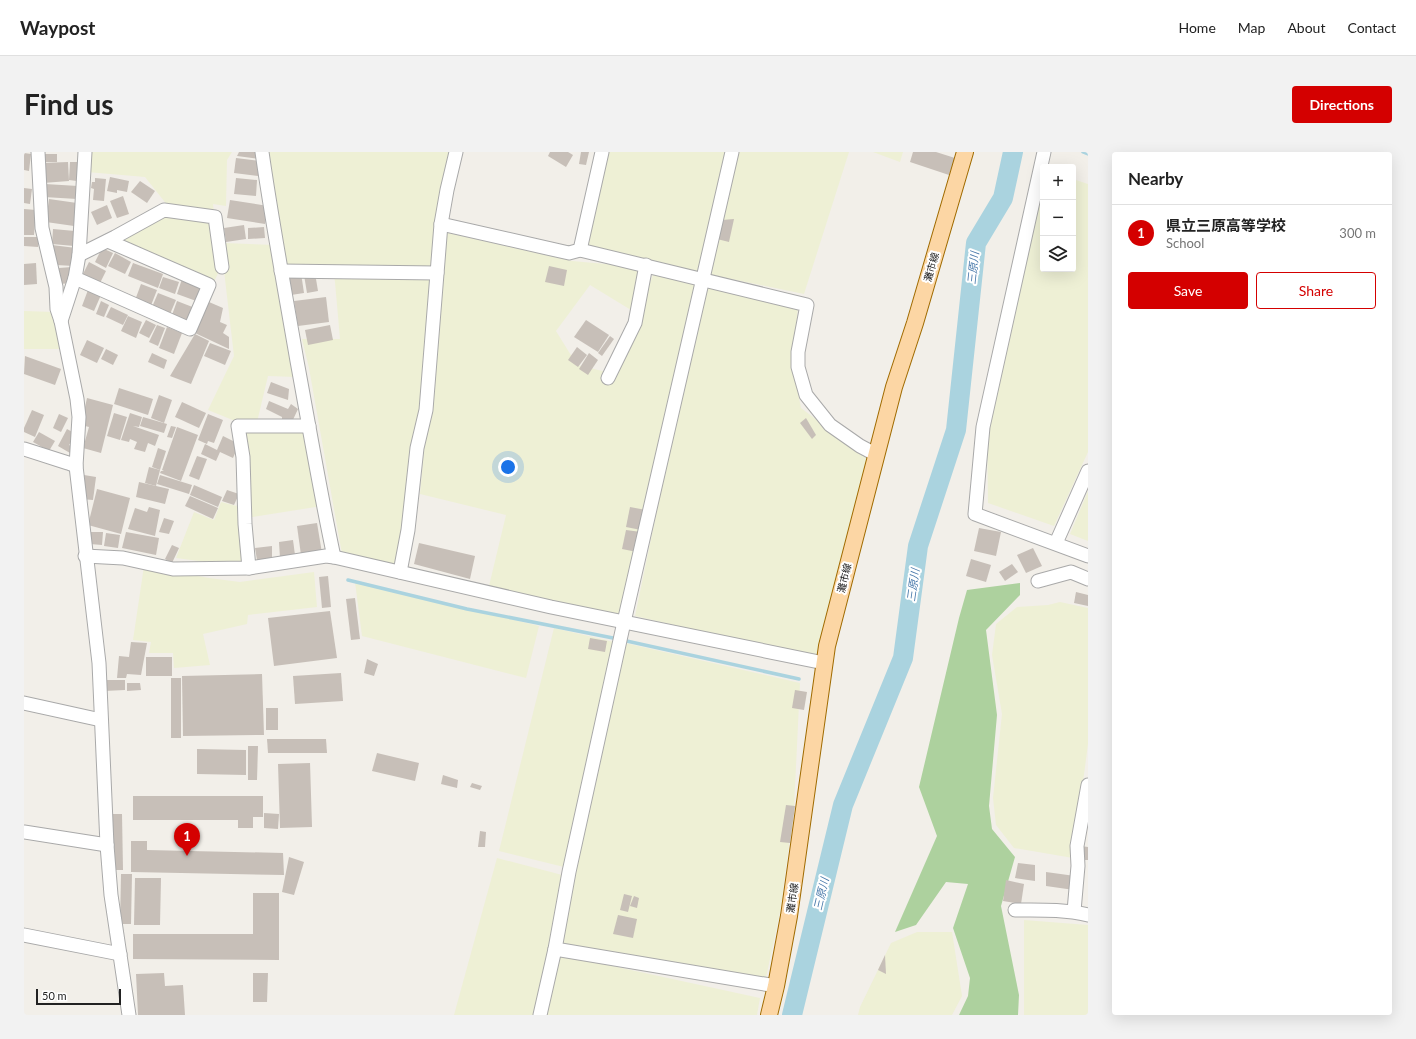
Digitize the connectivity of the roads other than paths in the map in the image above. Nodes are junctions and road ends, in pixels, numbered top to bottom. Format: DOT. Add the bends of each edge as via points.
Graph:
graph roads {
  1 [pos="38,152"];
  2 [pos="84,152"];
  3 [pos="262,152"];
  4 [pos="456,152"];
  5 [pos="602,152"];
  6 [pos="732,152"];
  7 [pos="965,152"];
  8 [pos="1044,152"];
  9 [pos="441,224"];
  10 [pos="108,241"];
  11 [pos="580,250"];
  12 [pos="79,256"];
  13 [pos="646,265"];
  14 [pos="222,267"];
  15 [pos="281,271"];
  16 [pos="437,273"];
  17 [pos="75,278"];
  18 [pos="702,280"];
  19 [pos="61,321"];
  20 [pos="608,378"];
  21 [pos="308,426"];
  22 [pos="24,449"];
  23 [pos="877,455"];
  24 [pos="76,466"];
  25 [pos="1088,471"];
  26 [pos="1056,544"];
  27 [pos="85,556"];
  28 [pos="1088,556"];
  29 [pos="334,557"];
  30 [pos="249,568"];
  31 [pos="400,572"];
  32 [pos="1088,579"];
  33 [pos="1038,581"];
  34 [pos="624,622"];
  35 [pos="824,663"];
  36 [pos="24,703"];
  37 [pos="101,720"];
  38 [pos="1088,785"];
  39 [pos="24,832"];
  40 [pos="107,845"];
  41 [pos="1015,910"];
  42 [pos="1074,911"];
  43 [pos="1088,914"];
  44 [pos="24,935"];
  45 [pos="555,950"];
  46 [pos="120,954"];
  47 [pos="776,986"];
  48 [pos="129,1015"];
  49 [pos="540,1015"];
  50 [pos="769,1015"];
  1 -- 19 [label="street" via="42,228"];
  2 -- 12 [label="street"];
  3 -- 15 [label="street"];
  4 -- 9 [label="street"];
  5 -- 11 [label="street"];
  6 -- 18 [label="street"];
  7 -- 23 [label="main road, 灘市線" via="894,387"];
  8 -- 26 [label="street" via="983,426 975,514"];
  9 -- 11 [label="street" via="569,253"];
  9 -- 16 [label="street"];
  10 -- 12 [label="street"];
  10 -- 14 [label="street" via="164,210 215,217"];
  10 -- 17 [label="street" via="209,285 190,329"];
  11 -- 13 [label="street"];
  12 -- 17 [label="street"];
  13 -- 18 [label="street"];
  13 -- 20 [label="street" via="634,322"];
  15 -- 16 [label="street"];
  15 -- 21 [label="street"];
  16 -- 31 [label="street" via="426,410 417,448 408,530"];
  17 -- 19 [label="street"];
  18 -- 23 [label="street" via="807,305 798,352 798,367 806,395 830,425"];
  18 -- 34 [label="street"];
  19 -- 24 [label="street" via="79,417"];
  21 -- 29 [label="street"];
  21 -- 30 [label="street" via="238,426 243,457"];
  22 -- 24 [label="street"];
  23 -- 35 [label="main road, 灘市線"];
  24 -- 27 [label="street"];
  25 -- 26 [label="street"];
  26 -- 28 [label="street"];
  27 -- 30 [label="street" via="124,558 173,569"];
  27 -- 37 [label="street" via="99,663"];
  29 -- 30 [label="street" via="326,556"];
  29 -- 31 [label="street"];
  31 -- 34 [label="street"];
  32 -- 33 [label="street" via="1071,572"];
  34 -- 35 [label="street"];
  34 -- 45 [label="street" via="569,872"];
  35 -- 47 [label="main road, 灘市線" via="789,916"];
  36 -- 37 [label="street"];
  37 -- 40 [label="street"];
  38 -- 42 [label="street" via="1077,846"];
  39 -- 40 [label="street"];
  40 -- 46 [label="street"];
  41 -- 42 [label="street"];
  42 -- 43 [label="street"];
  44 -- 46 [label="street"];
  45 -- 47 [label="street"];
  45 -- 49 [label="street"];
  46 -- 48 [label="street"];
  47 -- 50 [label="main road, 灘市線"];
}
